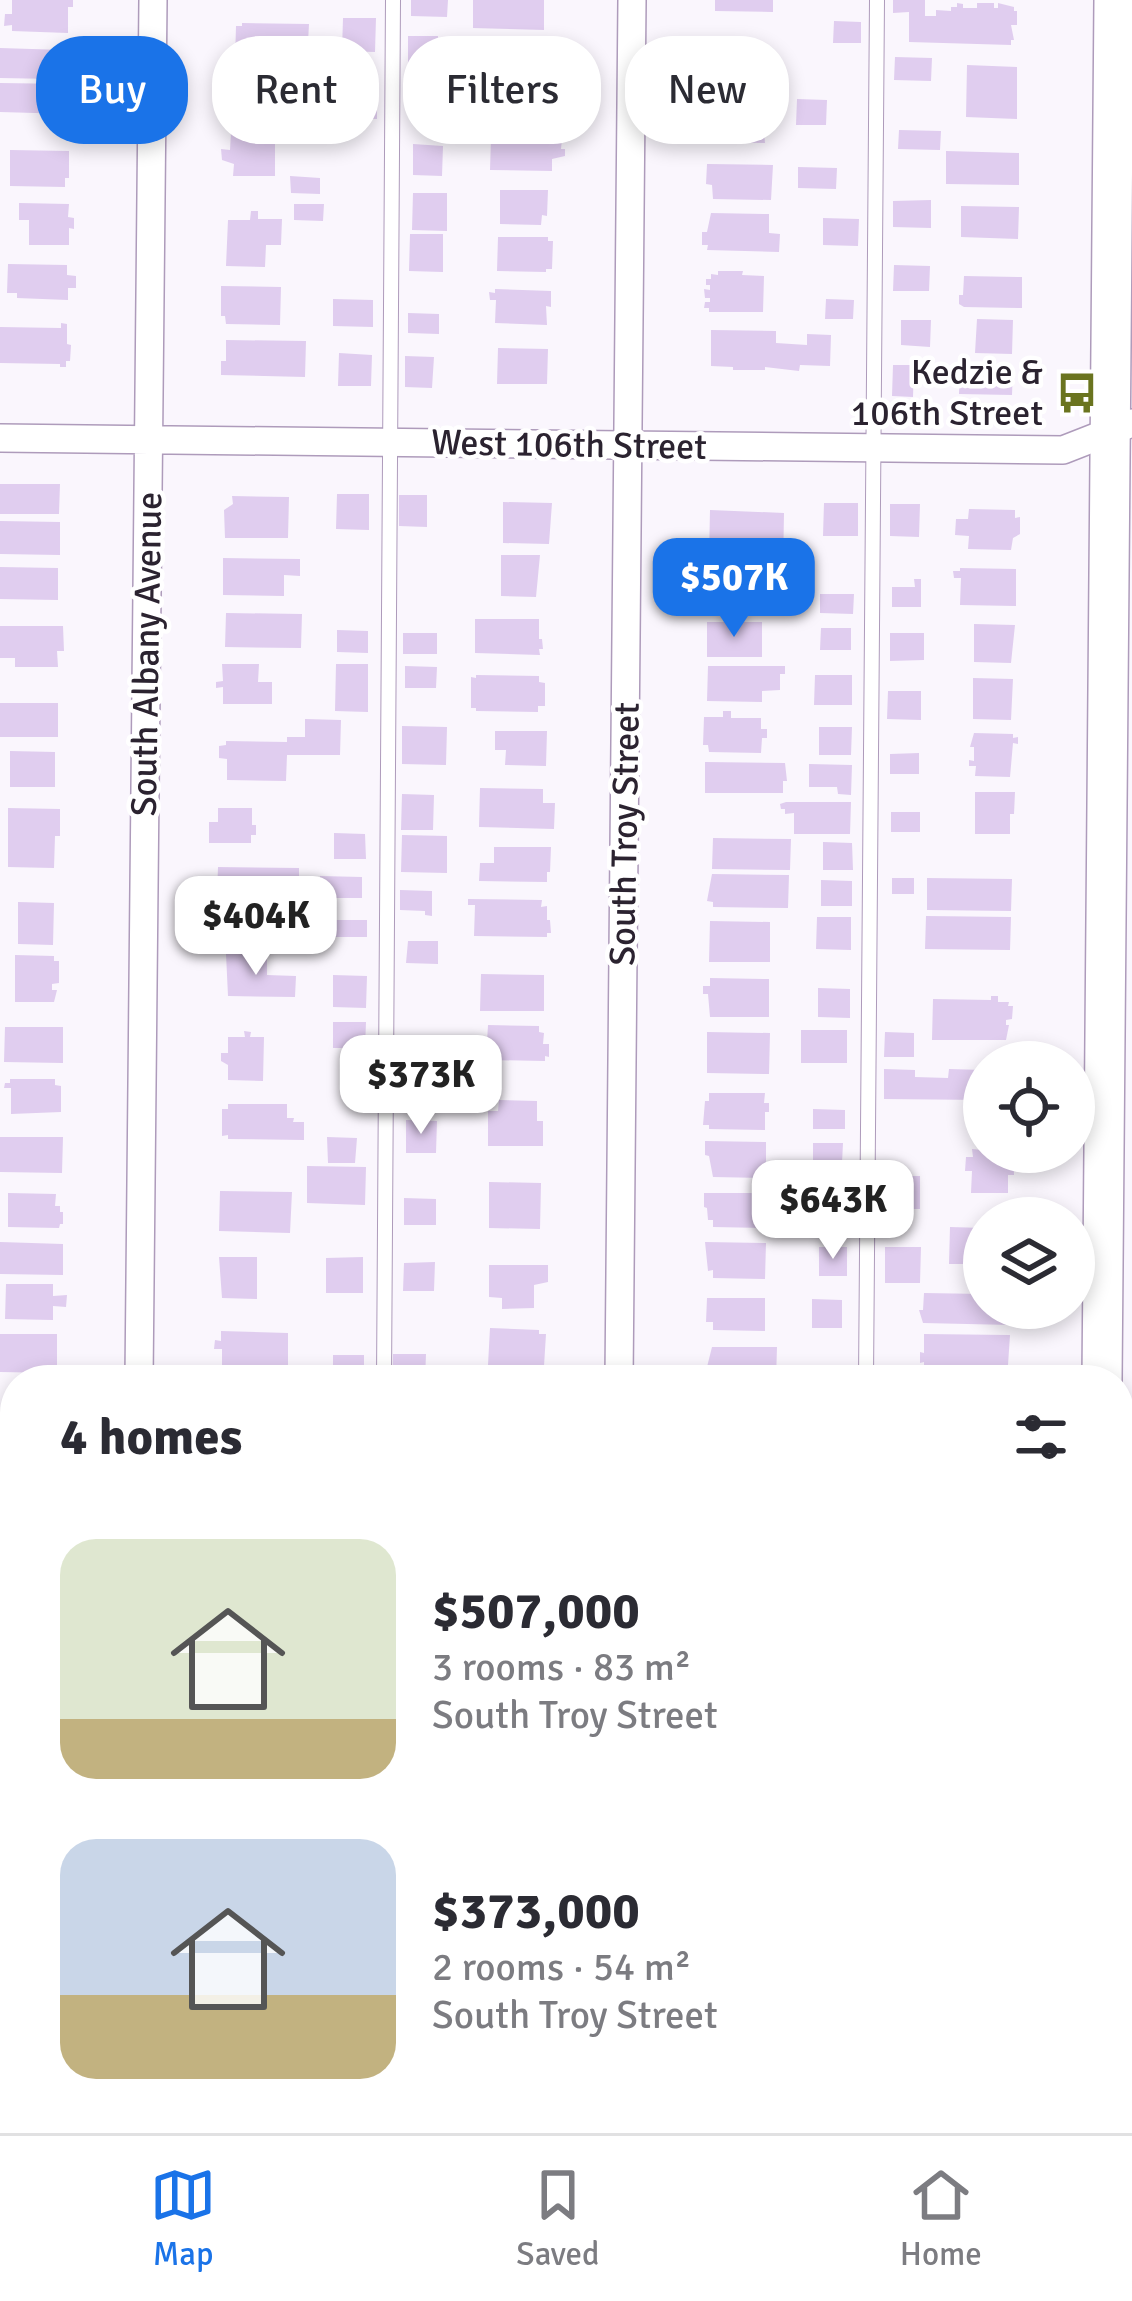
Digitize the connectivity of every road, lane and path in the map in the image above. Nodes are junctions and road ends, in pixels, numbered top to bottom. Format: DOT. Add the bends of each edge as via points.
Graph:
graph roads {
  1 [pos="153,0"];
  2 [pos="393,0"];
  3 [pos="632,0"];
  4 [pos="877,0"];
  5 [pos="1114,0"];
  6 [pos="1121,428"];
  7 [pos="0,438"];
  8 [pos="149,440"];
  9 [pos="389,443"];
  10 [pos="628,446"];
  11 [pos="873,449"];
  12 [pos="1119,959"];
  13 [pos="139,1365"];
  14 [pos="384,1365"];
  15 [pos="620,1365"];
  16 [pos="866,1365"];
  17 [pos="1103,1365"];
  1 -- 8 [label="street, South Albany Avenue"];
  2 -- 9 [label="lane"];
  3 -- 10 [label="street, South Troy Street"];
  4 -- 11 [label="lane"];
  5 -- 6 [label="main road"];
  6 -- 11 [label="street, West 106th Street" via="1063,450"];
  6 -- 12 [label="main road"];
  7 -- 8 [label="street, West 106th Street"];
  8 -- 9 [label="street, West 106th Street"];
  8 -- 13 [label="street, South Albany Avenue"];
  9 -- 10 [label="street, West 106th Street"];
  9 -- 14 [label="lane"];
  10 -- 11 [label="street, West 106th Street"];
  10 -- 15 [label="street, South Troy Street"];
  11 -- 16 [label="lane"];
  12 -- 17 [label="main road"];
}
